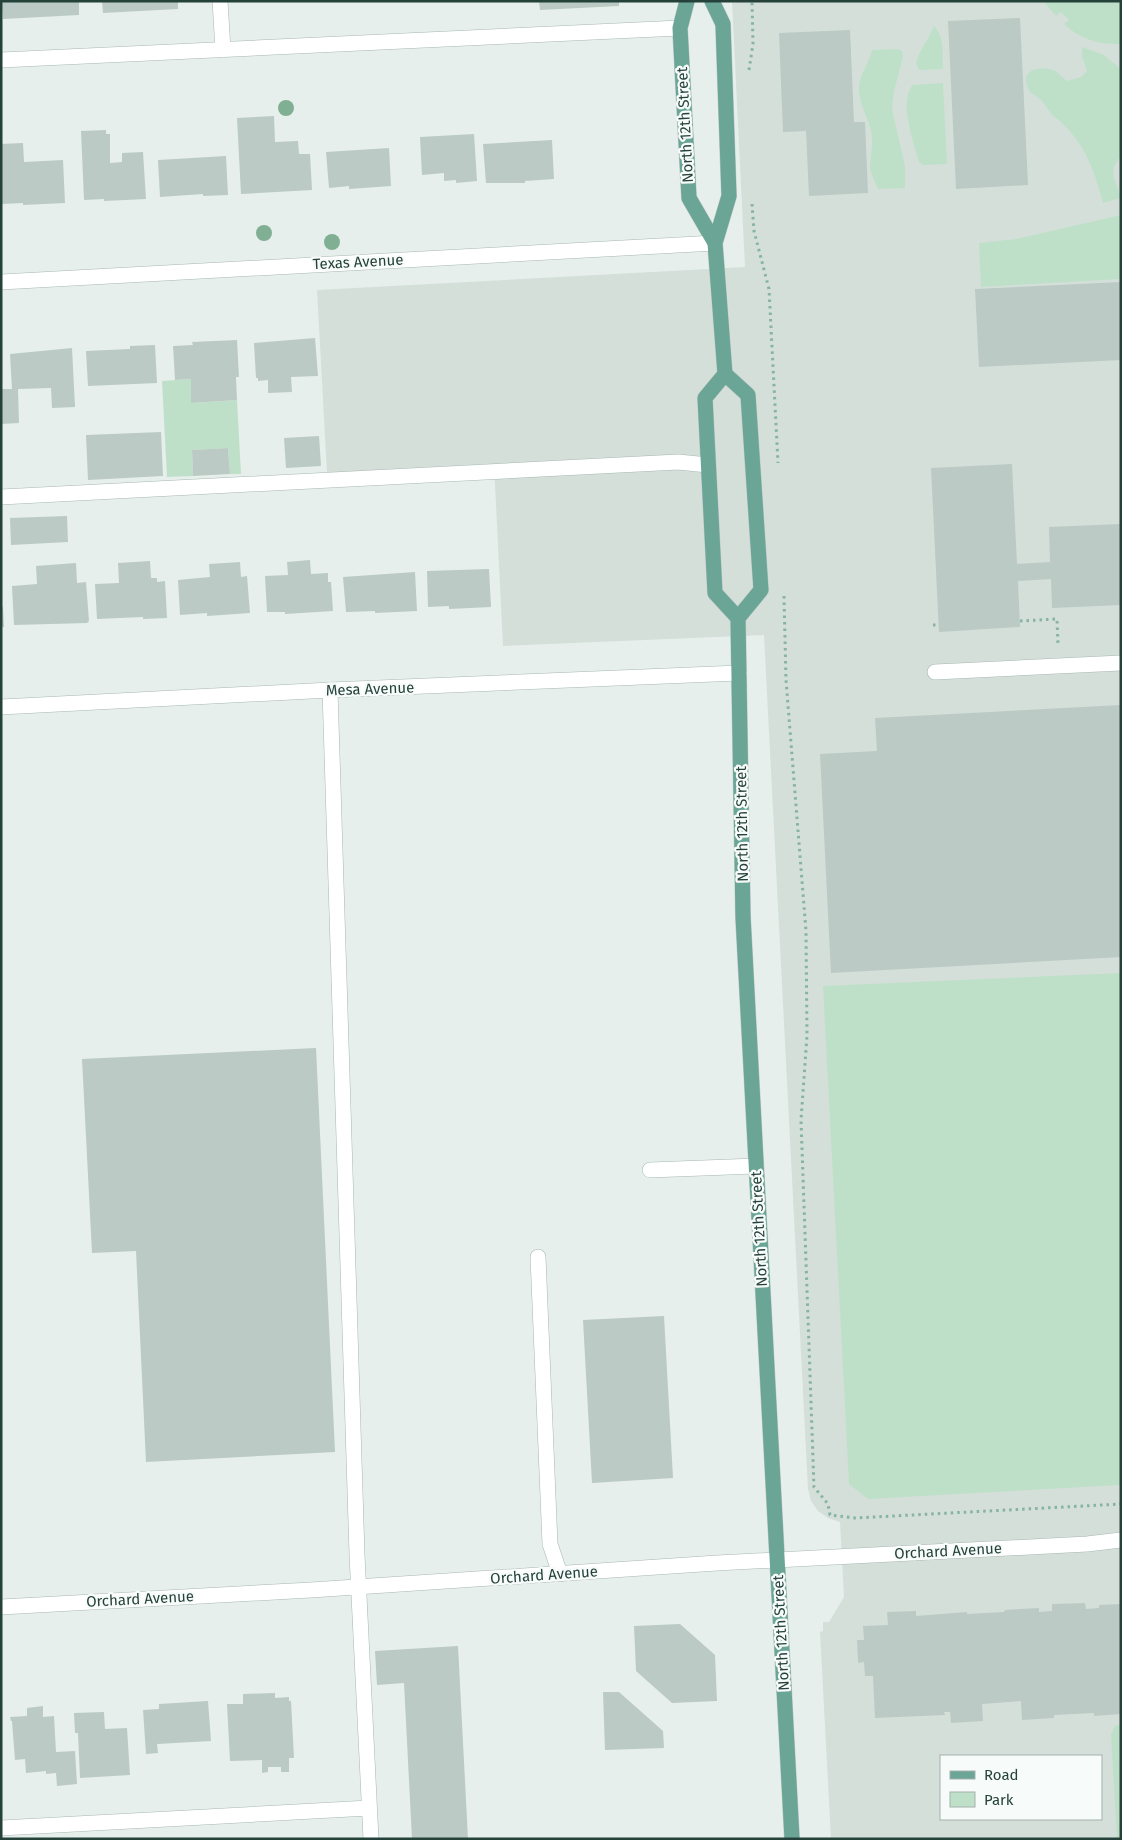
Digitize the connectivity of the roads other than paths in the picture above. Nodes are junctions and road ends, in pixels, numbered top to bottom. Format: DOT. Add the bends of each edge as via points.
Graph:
graph roads {
  1 [pos="220,1"];
  2 [pos="687,1"];
  3 [pos="712,1"];
  4 [pos="680,28"];
  5 [pos="223,50"];
  6 [pos="1,60"];
  7 [pos="715,243"];
  8 [pos="1,282"];
  9 [pos="725,374"];
  10 [pos="708,465"];
  11 [pos="1,497"];
  12 [pos="738,618"];
  13 [pos="1121,663"];
  14 [pos="935,672"];
  15 [pos="739,673"];
  16 [pos="330,690"];
  17 [pos="1,707"];
  18 [pos="756,1166"];
  19 [pos="650,1170"];
  20 [pos="538,1257"];
  21 [pos="1121,1540"];
  22 [pos="1086,1544"];
  23 [pos="1121,1550"];
  24 [pos="778,1560"];
  25 [pos="560,1574"];
  26 [pos="359,1586"];
  27 [pos="1,1606"];
  28 [pos="369,1808"];
  29 [pos="1,1828"];
  30 [pos="370,1839"];
  31 [pos="792,1839"];
  1 -- 5 [label="street"];
  2 -- 4 [label="main road, North 12th Street"];
  3 -- 7 [label="main road, North 12th Street" via="723,24 729,196"];
  4 -- 5 [label="street"];
  4 -- 7 [label="main road, North 12th Street" via="689,198"];
  5 -- 6 [label="street"];
  7 -- 8 [label="street, Texas Avenue"];
  7 -- 9 [label="main road, North 12th Street"];
  9 -- 10 [label="main road" via="705,398"];
  9 -- 12 [label="main road" via="748,395 761,590"];
  10 -- 11 [label="street" via="678,462"];
  10 -- 12 [label="main road" via="715,593"];
  12 -- 15 [label="main road, North 12th Street"];
  13 -- 14 [label="street"];
  15 -- 16 [label="street, Mesa Avenue"];
  15 -- 18 [label="main road, North 12th Street" via="743,917"];
  16 -- 17 [label="street, Mesa Avenue"];
  16 -- 26 [label="street"];
  18 -- 19 [label="street"];
  18 -- 24 [label="main road, North 12th Street"];
  20 -- 25 [label="street" via="550,1544"];
  21 -- 22 [label="street, Orchard Avenue"];
  22 -- 23 [label="street, Orchard Avenue"];
  22 -- 24 [label="street, Orchard Avenue"];
  24 -- 25 [label="street, Orchard Avenue"];
  24 -- 31 [label="main road, North 12th Street"];
  25 -- 26 [label="street, Orchard Avenue"];
  26 -- 27 [label="street, Orchard Avenue"];
  26 -- 28 [label="street"];
  28 -- 29 [label="street"];
  28 -- 30 [label="street"];
}
